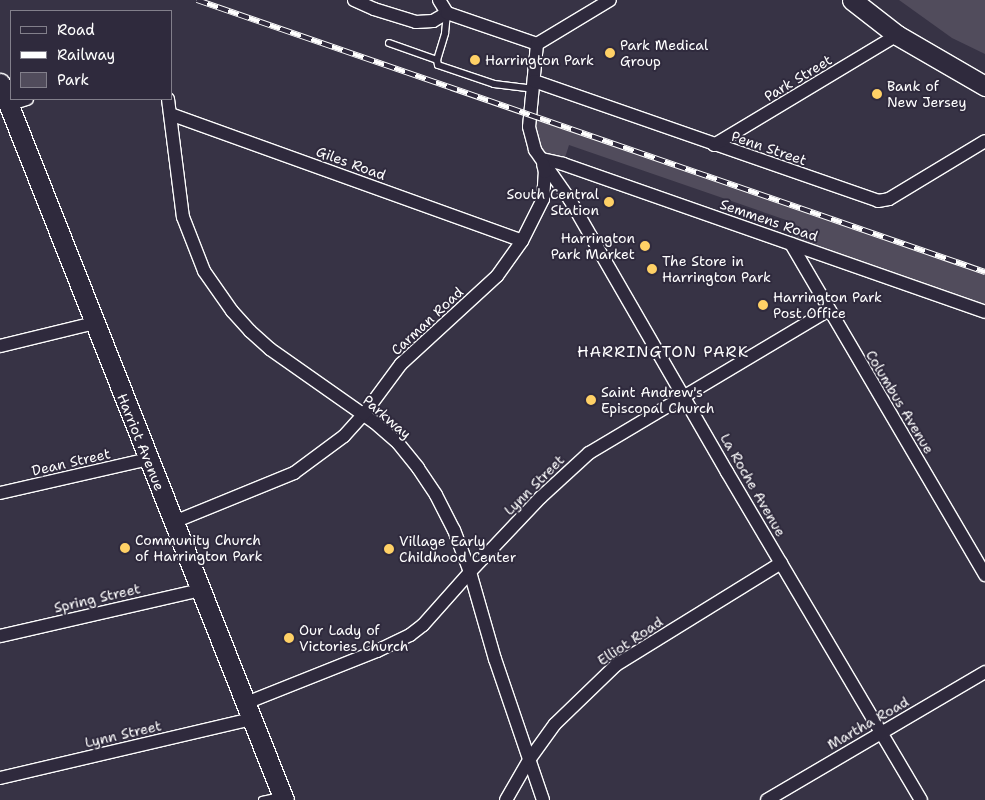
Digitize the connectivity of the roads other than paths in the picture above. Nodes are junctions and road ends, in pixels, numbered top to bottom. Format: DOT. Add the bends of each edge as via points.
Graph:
graph roads {
  1 [pos="354,0"];
  2 [pos="439,0"];
  3 [pos="610,0"];
  4 [pos="852,0"];
  5 [pos="447,13"];
  6 [pos="897,35"];
  7 [pos="389,43"];
  8 [pos="538,44"];
  9 [pos="437,60"];
  10 [pos="0,83"];
  11 [pos="533,85"];
  12 [pos="985,86"];
  13 [pos="25,100"];
  14 [pos="168,100"];
  15 [pos="7,110"];
  16 [pos="170,114"];
  17 [pos="985,141"];
  18 [pos="714,146"];
  19 [pos="542,159"];
  20 [pos="522,240"];
  21 [pos="791,244"];
  22 [pos="828,310"];
  23 [pos="985,312"];
  24 [pos="94,323"];
  25 [pos="0,346"];
  26 [pos="683,395"];
  27 [pos="364,414"];
  28 [pos="148,459"];
  29 [pos="0,493"];
  30 [pos="174,522"];
  31 [pos="781,563"];
  32 [pos="470,572"];
  33 [pos="985,575"];
  34 [pos="201,590"];
  35 [pos="0,636"];
  36 [pos="985,672"];
  37 [pos="249,711"];
  38 [pos="882,732"];
  39 [pos="529,760"];
  40 [pos="0,778"];
  41 [pos="284,798"];
  42 [pos="262,800"];
  43 [pos="506,800"];
  44 [pos="544,800"];
  45 [pos="767,800"];
  46 [pos="921,800"];
  1 -- 5 [label="street" via="374,10 416,22 433,21"];
  2 -- 5 [label="street"];
  3 -- 8 [label="street"];
  4 -- 6 [label="street"];
  5 -- 8 [label="street"];
  5 -- 9 [label="lane"];
  6 -- 12 [label="street"];
  6 -- 18 [label="street, Park Street"];
  7 -- 9 [label="lane"];
  8 -- 11 [label="street, La Roche Avenue"];
  9 -- 11 [label="lane" via="438,65 494,84"];
  10 -- 15 [label="street, Harriot Avenue"];
  11 -- 18 [label="street, Penn Street"];
  11 -- 19 [label="street, La Roche Avenue" via="529,127"];
  13 -- 15 [label="street"];
  14 -- 16 [label="street, Parkway"];
  15 -- 24 [label="street, Harriot Avenue"];
  16 -- 20 [label="street, Giles Road"];
  16 -- 27 [label="street, Parkway" via="183,216 204,271 232,311 270,349"];
  17 -- 18 [label="street, Penn Street" via="889,200 878,201"];
  19 -- 20 [label="street, Carman Road" via="545,172 543,199"];
  19 -- 21 [label="street, Semmens Road"];
  19 -- 26 [label="street, La Roche Avenue" via="570,200"];
  20 -- 27 [label="street, Carman Road" via="496,276 400,364"];
  21 -- 22 [label="street, Columbus Avenue"];
  21 -- 23 [label="street, Semmens Road"];
  22 -- 26 [label="street, Lynn Street"];
  22 -- 33 [label="street, Columbus Avenue"];
  24 -- 25 [label="street"];
  24 -- 28 [label="street, Harriot Avenue"];
  26 -- 31 [label="street, La Roche Avenue"];
  26 -- 32 [label="street, Lynn Street" via="589,453 541,497"];
  27 -- 30 [label="street, Carman Road" via="344,436 294,473"];
  27 -- 32 [label="street, Parkway" via="398,443 423,474 454,530"];
  28 -- 29 [label="street, Dean Street"];
  28 -- 30 [label="street, Harriot Avenue"];
  30 -- 34 [label="street, Harriot Avenue"];
  31 -- 38 [label="street, La Roche Avenue"];
  31 -- 39 [label="street, Elliot Road" via="616,665 555,724"];
  32 -- 37 [label="street, Lynn Street" via="424,624 410,635"];
  32 -- 39 [label="street, Parkway"];
  34 -- 35 [label="street, Spring Street"];
  34 -- 37 [label="street, Harriot Avenue"];
  36 -- 38 [label="street, Martha Road"];
  37 -- 40 [label="street, Lynn Street"];
  37 -- 41 [label="street, Harriot Avenue"];
  38 -- 45 [label="street, Martha Road"];
  38 -- 46 [label="street, La Roche Avenue"];
  39 -- 43 [label="street, Elliot Road"];
  39 -- 44 [label="street, Parkway"];
  41 -- 42 [label="lane"];
}
